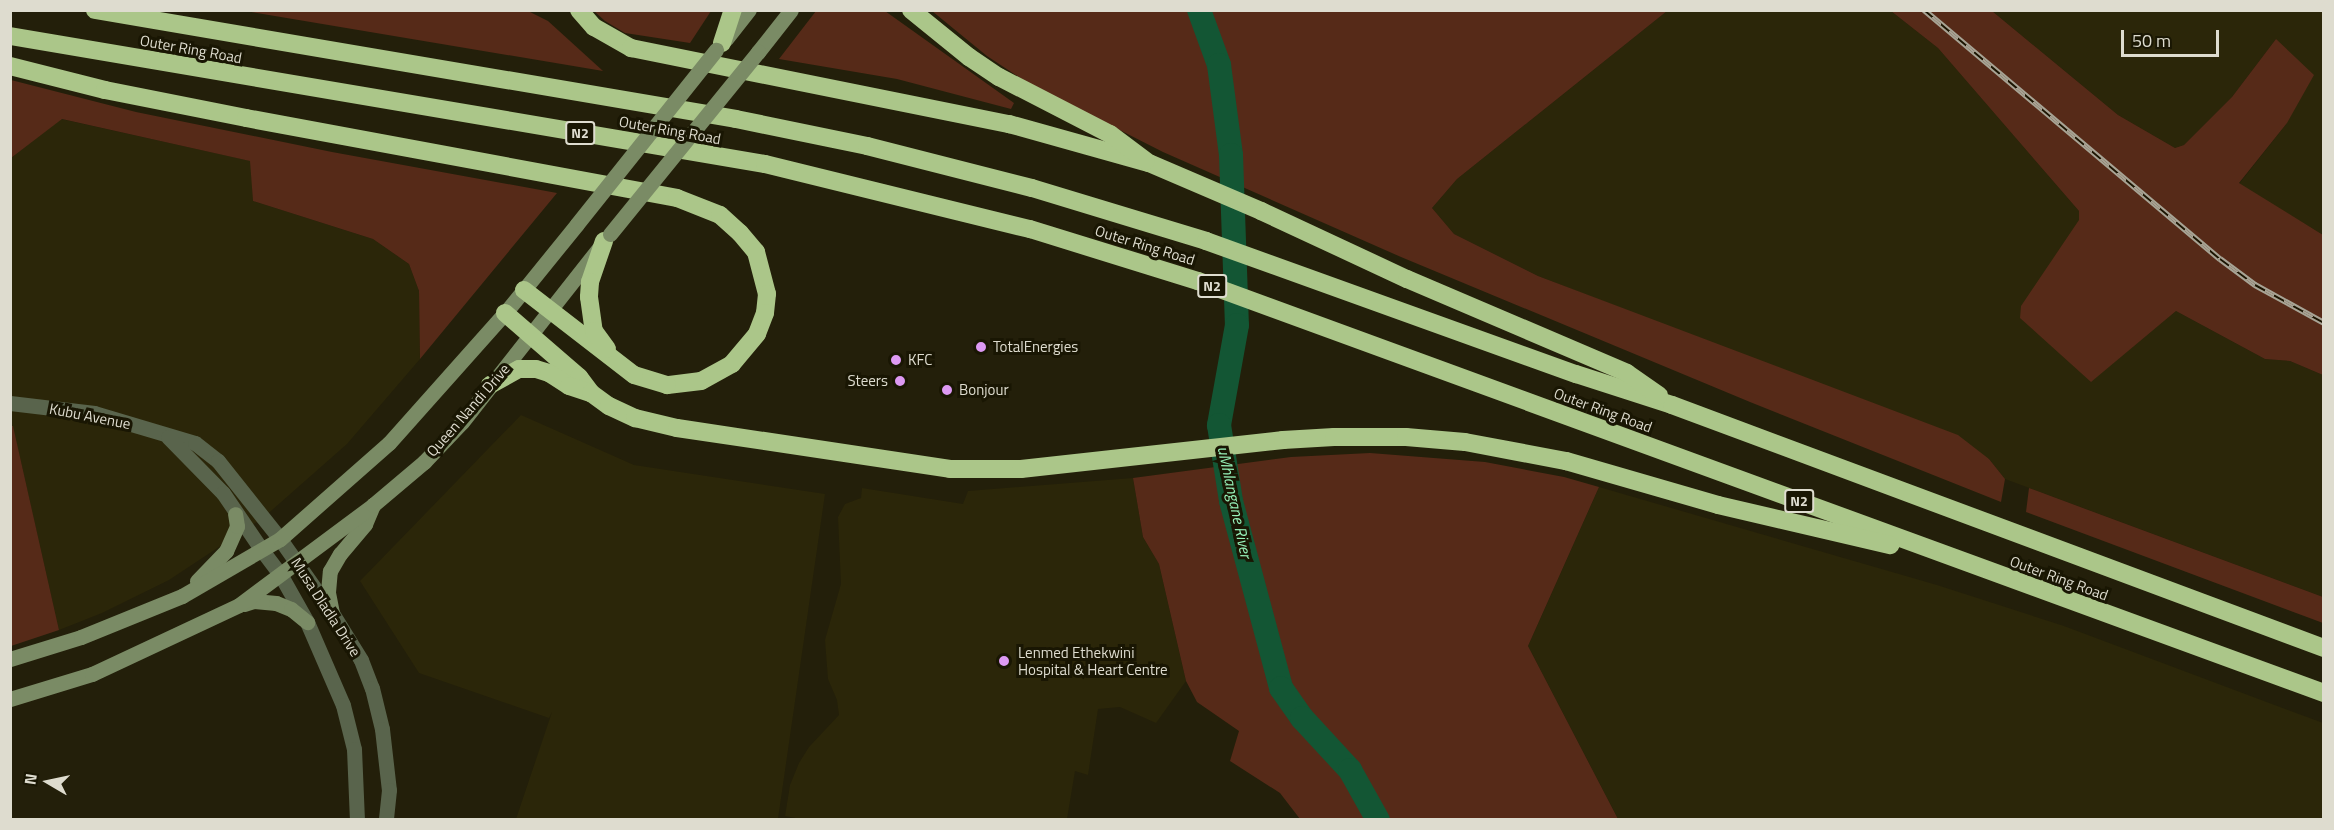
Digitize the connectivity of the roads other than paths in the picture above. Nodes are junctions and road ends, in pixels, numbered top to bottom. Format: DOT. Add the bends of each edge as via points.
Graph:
graph roads {
  1 [pos="95,10"];
  2 [pos="579,10"];
  3 [pos="733,10"];
  4 [pos="749,10"];
  5 [pos="791,10"];
  6 [pos="911,10"];
  7 [pos="10,36"];
  8 [pos="719,46"];
  9 [pos="10,66"];
  10 [pos="1157,167"];
  11 [pos="607,237"];
  12 [pos="524,290"];
  13 [pos="550,311"];
  14 [pos="505,314"];
  15 [pos="531,337"];
  16 [pos="615,361"];
  17 [pos="490,385"];
  18 [pos="591,393"];
  19 [pos="10,403"];
  20 [pos="1672,405"];
  21 [pos="168,437"];
  22 [pos="373,506"];
  23 [pos="235,514"];
  24 [pos="280,539"];
  25 [pos="261,549"];
  26 [pos="297,561"];
  27 [pos="1965,562"];
  28 [pos="280,574"];
  29 [pos="182,596"];
  30 [pos="239,605"];
  31 [pos="332,613"];
  32 [pos="307,622"];
  33 [pos="2324,648"];
  34 [pos="10,659"];
  35 [pos="2324,693"];
  36 [pos="10,699"];
  37 [pos="357,819"];
  38 [pos="386,819"];
  1 -- 20 [label="highway, Outer Ring Road" via="784,129 946,166 1144,220"];
  2 -- 10 [label="highway" via="594,27 631,48 1009,124"];
  3 -- 8 [label="highway"];
  4 -- 8 [label="main road"];
  5 -- 11 [label="main road, Queen Nandi Drive, bridge"];
  6 -- 10 [label="highway" via="999,77 1110,134"];
  7 -- 27 [label="highway, Outer Ring Road / N2" via="765,164 941,206 1142,262"];
  8 -- 12 [label="main road, bridge"];
  9 -- 16 [label="highway" via="246,118 677,198 720,215 756,252 763,273 765,313 746,350 717,374 685,384 648,381"];
  10 -- 20 [label="highway" via="1626,373"];
  11 -- 13 [label="main road, Queen Nandi Drive"];
  11 -- 16 [label="highway" via="590,282 590,313 594,331"];
  12 -- 13 [label="highway"];
  12 -- 14 [label="main road"];
  13 -- 15 [label="main road, Queen Nandi Drive"];
  13 -- 16 [label="highway"];
  14 -- 15 [label="highway"];
  14 -- 24 [label="main road" via="390,443"];
  15 -- 17 [label="main road, Queen Nandi Drive"];
  15 -- 18 [label="highway" via="579,377"];
  17 -- 18 [label="highway" via="526,368 549,373 569,386"];
  17 -- 22 [label="main road, Queen Nandi Drive" via="424,462"];
  18 -- 27 [label="highway" via="635,417 677,428 950,470 1021,469 1283,440 1406,436 1509,449 1566,461 1718,505"];
  19 -- 21 [label="street, Kubu Avenue" via="94,413"];
  20 -- 33 [label="highway, Outer Ring Road"];
  21 -- 23 [label="street, Kubu Avenue" via="223,493"];
  21 -- 24 [label="street, Kubu Avenue" via="195,443 218,461"];
  22 -- 26 [label="main road, Queen Nandi Drive"];
  22 -- 31 [label="main road" via="365,524 330,571"];
  23 -- 25 [label="street, Kubu Avenue"];
  23 -- 29 [label="main road" via="237,526 226,551"];
  24 -- 25 [label="main road"];
  24 -- 26 [label="street, Musa Dladla Drive"];
  25 -- 28 [label="street, Musa Dladla Drive"];
  25 -- 29 [label="main road"];
  26 -- 28 [label="main road, Queen Nandi Drive"];
  26 -- 31 [label="street, Musa Dladla Drive"];
  27 -- 35 [label="highway, Outer Ring Road / N2"];
  28 -- 30 [label="main road, Queen Nandi Drive"];
  28 -- 32 [label="street, Musa Dladla Drive"];
  29 -- 34 [label="main road" via="81,637"];
  30 -- 32 [label="main road" via="254,601 276,603"];
  30 -- 36 [label="main road, Queen Nandi Drive" via="92,674"];
  31 -- 38 [label="street, Musa Dladla Drive" via="361,660 382,729 389,790"];
  32 -- 37 [label="street, Musa Dladla Drive" via="342,705 354,749"];
}
